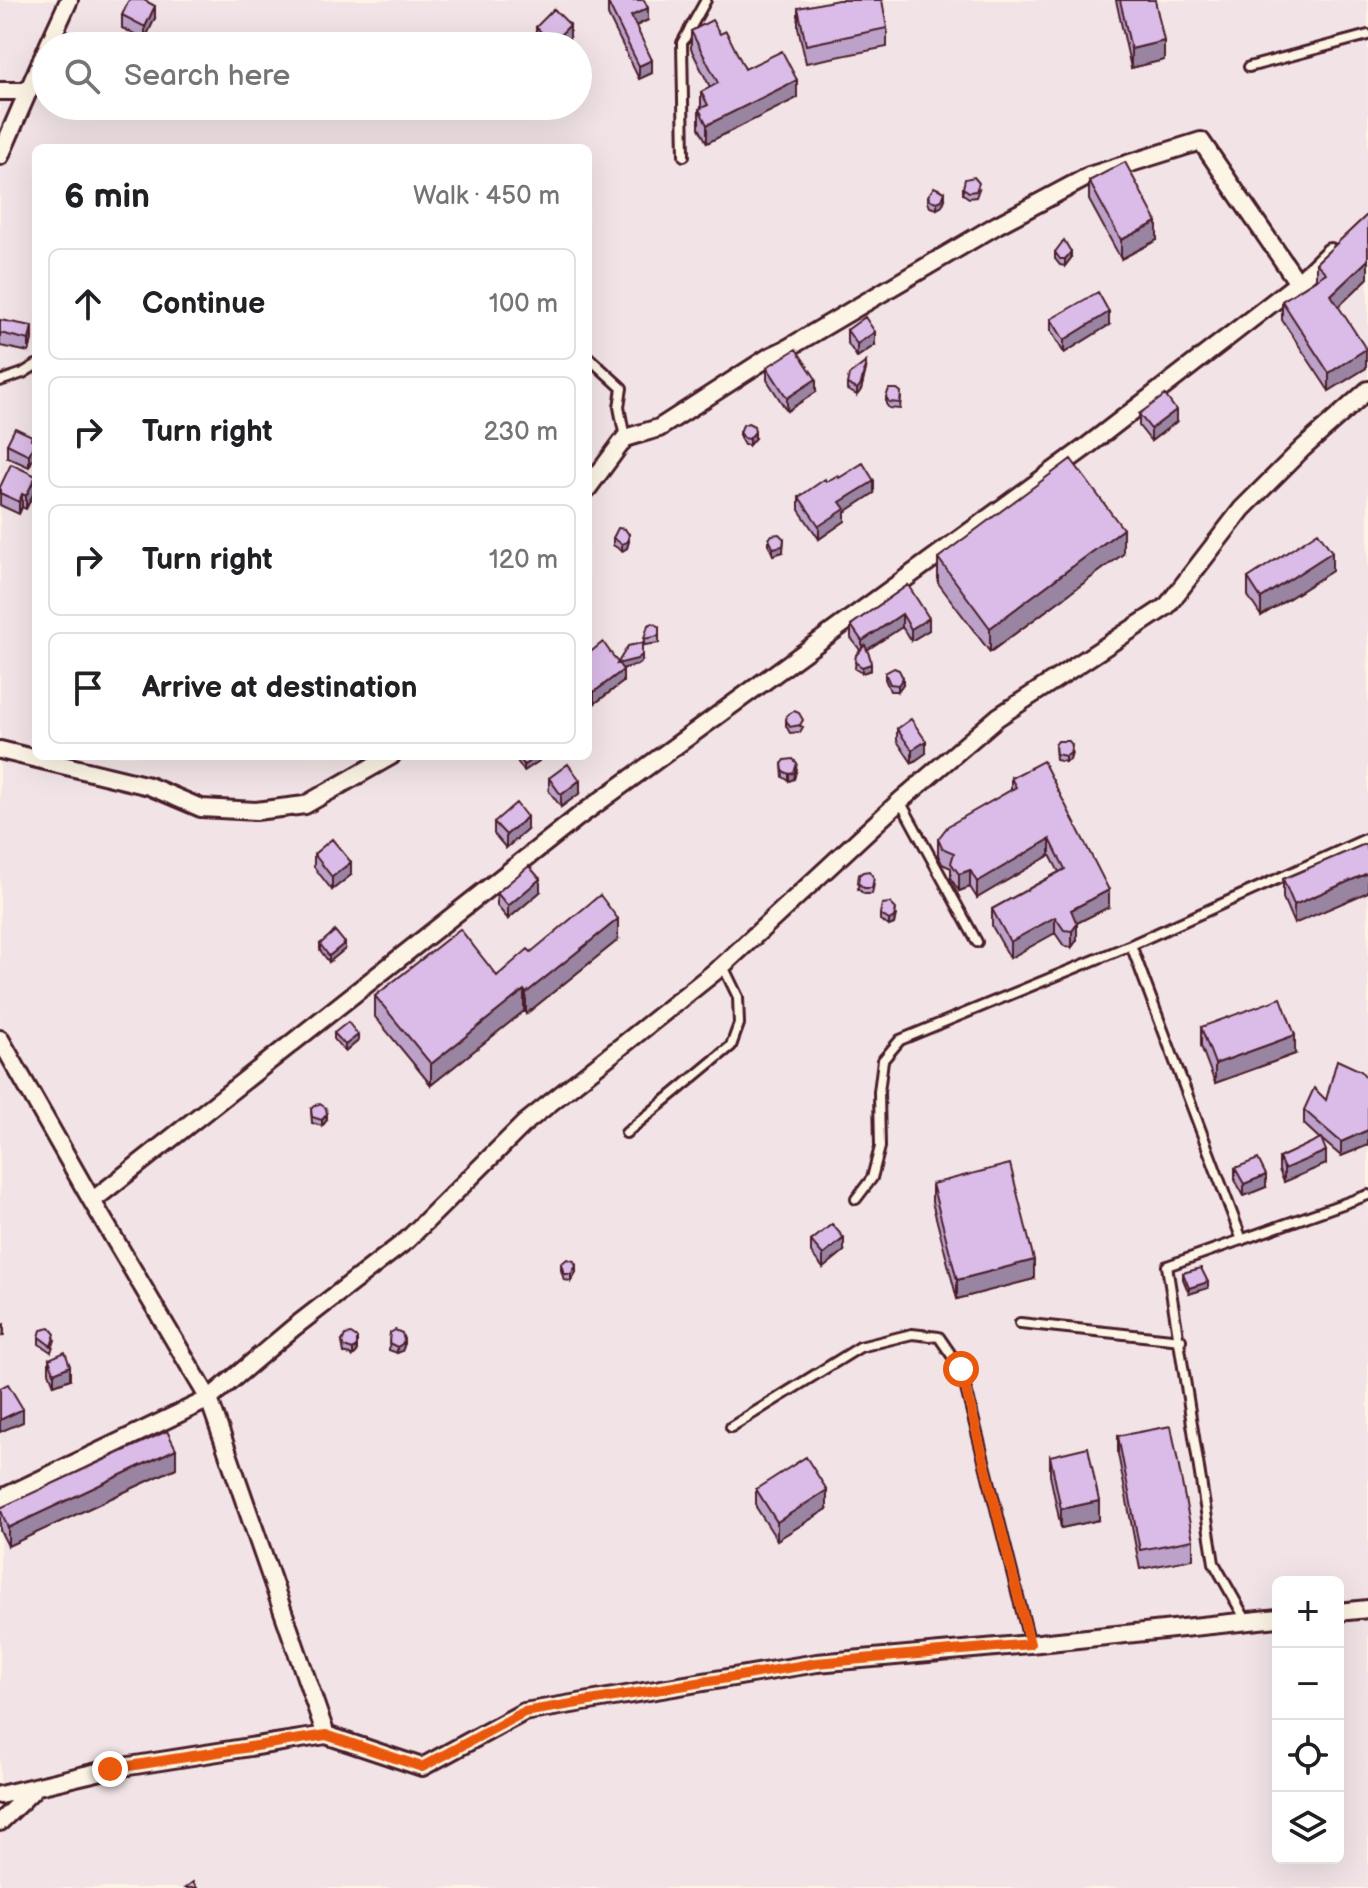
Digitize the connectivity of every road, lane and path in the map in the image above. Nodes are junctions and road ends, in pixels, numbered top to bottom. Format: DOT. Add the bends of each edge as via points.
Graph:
graph roads {
  1 [pos="69,0"];
  2 [pos="706,0"];
  3 [pos="54,32"];
  4 [pos="1368,35"];
  5 [pos="1249,67"];
  6 [pos="32,80"];
  7 [pos="0,91"];
  8 [pos="27,91"];
  9 [pos="0,156"];
  10 [pos="684,156"];
  11 [pos="1338,244"];
  12 [pos="1298,283"];
  13 [pos="592,361"];
  14 [pos="32,367"];
  15 [pos="0,381"];
  16 [pos="1368,390"];
  17 [pos="625,438"];
  18 [pos="592,483"];
  19 [pos="0,750"];
  20 [pos="32,758"];
  21 [pos="41,760"];
  22 [pos="384,760"];
  23 [pos="900,801"];
  24 [pos="1368,838"];
  25 [pos="977,942"];
  26 [pos="1131,945"];
  27 [pos="722,966"];
  28 [pos="0,1039"];
  29 [pos="626,1133"];
  30 [pos="1368,1195"];
  31 [pos="856,1199"];
  32 [pos="92,1201"];
  33 [pos="1242,1240"];
  34 [pos="1020,1323"];
  35 [pos="1181,1340"];
  36 [pos="209,1399"];
  37 [pos="731,1427"];
  38 [pos="0,1499"];
  39 [pos="1368,1609"];
  40 [pos="1344,1611"];
  41 [pos="1272,1619"];
  42 [pos="1246,1621"];
  43 [pos="1030,1644"];
  44 [pos="326,1735"];
  45 [pos="38,1786"];
  46 [pos="0,1795"];
  47 [pos="0,1822"];
  1 -- 3 [label="street"];
  2 -- 10 [label="lane" via="682,43"];
  4 -- 5 [label="lane"];
  6 -- 8 [label="street"];
  7 -- 8 [label="street"];
  8 -- 9 [label="street"];
  11 -- 12 [label="street"];
  12 -- 17 [label="street" via="1201,141 1089,176 769,357 659,428"];
  12 -- 32 [label="street" via="1086,447 578,817"];
  13 -- 17 [label="lane" via="622,388 619,407"];
  14 -- 15 [label="lane"];
  16 -- 23 [label="street" via="1242,509 1167,606 998,717"];
  17 -- 18 [label="street"];
  19 -- 20 [label="street"];
  21 -- 22 [label="street" via="149,786 201,808 256,811 305,805"];
  23 -- 25 [label="lane"];
  23 -- 27 [label="street"];
  24 -- 26 [label="lane"];
  26 -- 31 [label="lane" via="900,1040 883,1060 880,1147 872,1178"];
  26 -- 33 [label="lane"];
  27 -- 29 [label="lane" via="738,997 739,1024 731,1046"];
  27 -- 36 [label="street" via="525,1123 407,1240"];
  28 -- 32 [label="street"];
  30 -- 33 [label="lane"];
  32 -- 36 [label="street"];
  33 -- 35 [label="lane" via="1167,1266"];
  34 -- 35 [label="lane"];
  35 -- 42 [label="lane" via="1214,1563"];
  36 -- 38 [label="street"];
  36 -- 44 [label="street"];
  37 -- 43 [label="lane" via="860,1347 912,1334 939,1337 961,1369"];
  39 -- 40 [label="street"];
  41 -- 42 [label="street"];
  42 -- 43 [label="street"];
  43 -- 44 [label="street" via="817,1663 524,1712 422,1767"];
  44 -- 45 [label="street" via="110,1769"];
  45 -- 46 [label="street"];
  45 -- 47 [label="street"];
}
